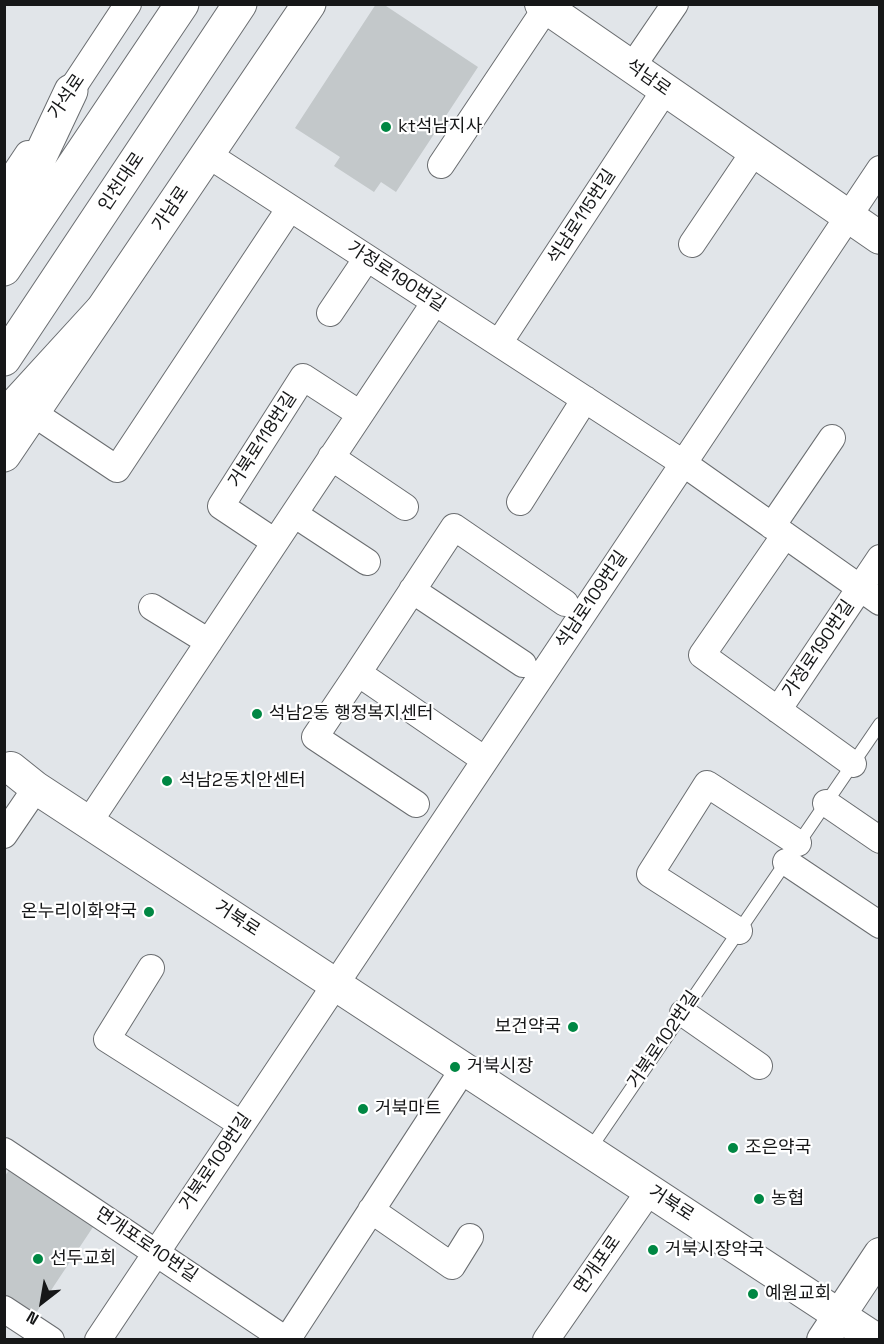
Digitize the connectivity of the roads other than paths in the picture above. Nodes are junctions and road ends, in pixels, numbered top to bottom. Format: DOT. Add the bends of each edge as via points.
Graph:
graph roads {
  1 [pos="129,4"];
  2 [pos="182,4"];
  3 [pos="240,4"];
  4 [pos="309,4"];
  5 [pos="675,4"];
  6 [pos="544,6"];
  7 [pos="632,67"];
  8 [pos="665,90"];
  9 [pos="71,91"];
  10 [pos="754,152"];
  11 [pos="207,154"];
  12 [pos="441,165"];
  13 [pos="879,169"];
  14 [pos="4,190"];
  15 [pos="290,208"];
  16 [pos="848,217"];
  17 [pos="4,233"];
  18 [pos="879,238"];
  19 [pos="692,244"];
  20 [pos="367,258"];
  21 [pos="4,269"];
  22 [pos="435,302"];
  23 [pos="330,313"];
  24 [pos="499,343"];
  25 [pos="4,359"];
  26 [pos="585,399"];
  27 [pos="360,414"];
  28 [pos="19,415"];
  29 [pos="832,438"];
  30 [pos="4,455"];
  31 [pos="331,457"];
  32 [pos="683,463"];
  33 [pos="520,502"];
  34 [pos="405,507"];
  35 [pos="294,514"];
  36 [pos="778,530"];
  37 [pos="275,542"];
  38 [pos="879,558"];
  39 [pos="367,562"];
  40 [pos="412,590"];
  41 [pos="869,595"];
  42 [pos="565,603"];
  43 [pos="152,607"];
  44 [pos="209,642"];
  45 [pos="524,664"];
  46 [pos="358,672"];
  47 [pos="778,710"];
  48 [pos="879,724"];
  49 [pos="485,760"];
  50 [pos="853,764"];
  51 [pos="7,765"];
  52 [pos="36,788"];
  53 [pos="826,803"];
  54 [pos="416,804"];
  55 [pos="89,822"];
  56 [pos="4,835"];
  57 [pos="879,840"];
  58 [pos="792,853"];
  59 [pos="879,925"];
  60 [pos="739,931"];
  61 [pos="151,968"];
  62 [pos="335,984"];
  63 [pos="683,1013"];
  64 [pos="759,1066"];
  65 [pos="464,1068"];
  66 [pos="241,1124"];
  67 [pos="589,1150"];
  68 [pos="4,1151"];
  69 [pos="650,1190"];
  70 [pos="371,1210"];
  71 [pos="471,1237"];
  72 [pos="156,1252"];
  73 [pos="879,1254"];
  74 [pos="4,1309"];
  75 [pos="831,1327"];
  76 [pos="51,1340"];
  77 [pos="98,1340"];
  78 [pos="287,1340"];
  79 [pos="546,1340"];
  80 [pos="877,1340"];
  1 -- 9 [label="street, 가석로"];
  2 -- 21 [label="main road"];
  3 -- 25 [label="main road, 인천대로"];
  4 -- 11 [label="main road, 가남로"];
  5 -- 7 [label="street"];
  6 -- 7 [label="street, 석남로"];
  6 -- 12 [label="street"];
  7 -- 8 [label="street, 석남로"];
  8 -- 10 [label="street, 석남로"];
  8 -- 24 [label="street, 석남로115번길"];
  9 -- 14 [label="street, 가석로"];
  9 -- 17 [label="main road"];
  10 -- 16 [label="street, 석남로"];
  10 -- 19 [label="street"];
  11 -- 15 [label="street, 가정로190번길"];
  11 -- 28 [label="main road, 가남로" via="101,311"];
  13 -- 16 [label="street, 석남로109번길"];
  15 -- 20 [label="street, 가정로190번길"];
  15 -- 28 [label="street" via="117,469"];
  16 -- 18 [label="street, 석남로"];
  16 -- 32 [label="street, 석남로109번길"];
  20 -- 22 [label="street, 가정로190번길"];
  20 -- 23 [label="street"];
  22 -- 24 [label="street, 가정로190번길"];
  22 -- 27 [label="street"];
  24 -- 26 [label="street, 가정로190번길"];
  26 -- 32 [label="street, 가정로190번길"];
  26 -- 33 [label="street"];
  27 -- 31 [label="street"];
  27 -- 37 [label="street, 거북로118번길" via="303,377 221,506"];
  28 -- 30 [label="main road"];
  29 -- 36 [label="street, 가정로190번길"];
  31 -- 34 [label="street"];
  31 -- 35 [label="street"];
  32 -- 36 [label="street, 가정로190번길"];
  32 -- 49 [label="street, 석남로109번길"];
  35 -- 37 [label="street"];
  35 -- 39 [label="street"];
  36 -- 41 [label="street, 가정로190번길"];
  36 -- 47 [label="street, 가정로190번길" via="702,655"];
  37 -- 44 [label="street"];
  38 -- 41 [label="street, 가정로190번길"];
  40 -- 42 [label="street" via="454,527"];
  40 -- 45 [label="street"];
  40 -- 46 [label="street"];
  41 -- 47 [label="street, 가정로190번길"];
  43 -- 44 [label="street"];
  44 -- 55 [label="street"];
  46 -- 49 [label="street"];
  46 -- 54 [label="street" via="315,737"];
  47 -- 50 [label="street, 가정로190번길"];
  48 -- 50 [label="lane, 거북로102번길"];
  49 -- 62 [label="street, 석남로109번길"];
  50 -- 53 [label="lane, 거북로102번길"];
  51 -- 52 [label="street, 거북로"];
  52 -- 55 [label="street, 거북로"];
  52 -- 56 [label="street"];
  53 -- 57 [label="street"];
  53 -- 58 [label="lane, 거북로102번길"];
  55 -- 62 [label="street, 거북로"];
  58 -- 59 [label="street"];
  58 -- 60 [label="lane, 거북로102번길"];
  58 -- 60 [label="street" via="707,784 650,874"];
  60 -- 63 [label="lane, 거북로102번길"];
  61 -- 66 [label="street" via="107,1039"];
  62 -- 65 [label="street, 거북로"];
  62 -- 66 [label="street, 거북로109번길"];
  63 -- 64 [label="street"];
  63 -- 67 [label="lane, 거북로102번길"];
  65 -- 67 [label="street, 거북로"];
  65 -- 70 [label="street"];
  66 -- 72 [label="street, 거북로109번길"];
  67 -- 69 [label="street, 거북로"];
  68 -- 72 [label="street, 면개포로10번길"];
  69 -- 75 [label="street, 거북로"];
  69 -- 79 [label="street, 면개포로"];
  70 -- 71 [label="street" via="452,1266"];
  70 -- 78 [label="street"];
  72 -- 77 [label="street, 거북로109번길"];
  72 -- 78 [label="street, 면개포로10번길"];
  73 -- 75 [label="street"];
  74 -- 76 [label="street"];
  75 -- 80 [label="street, 거북로"];
}
